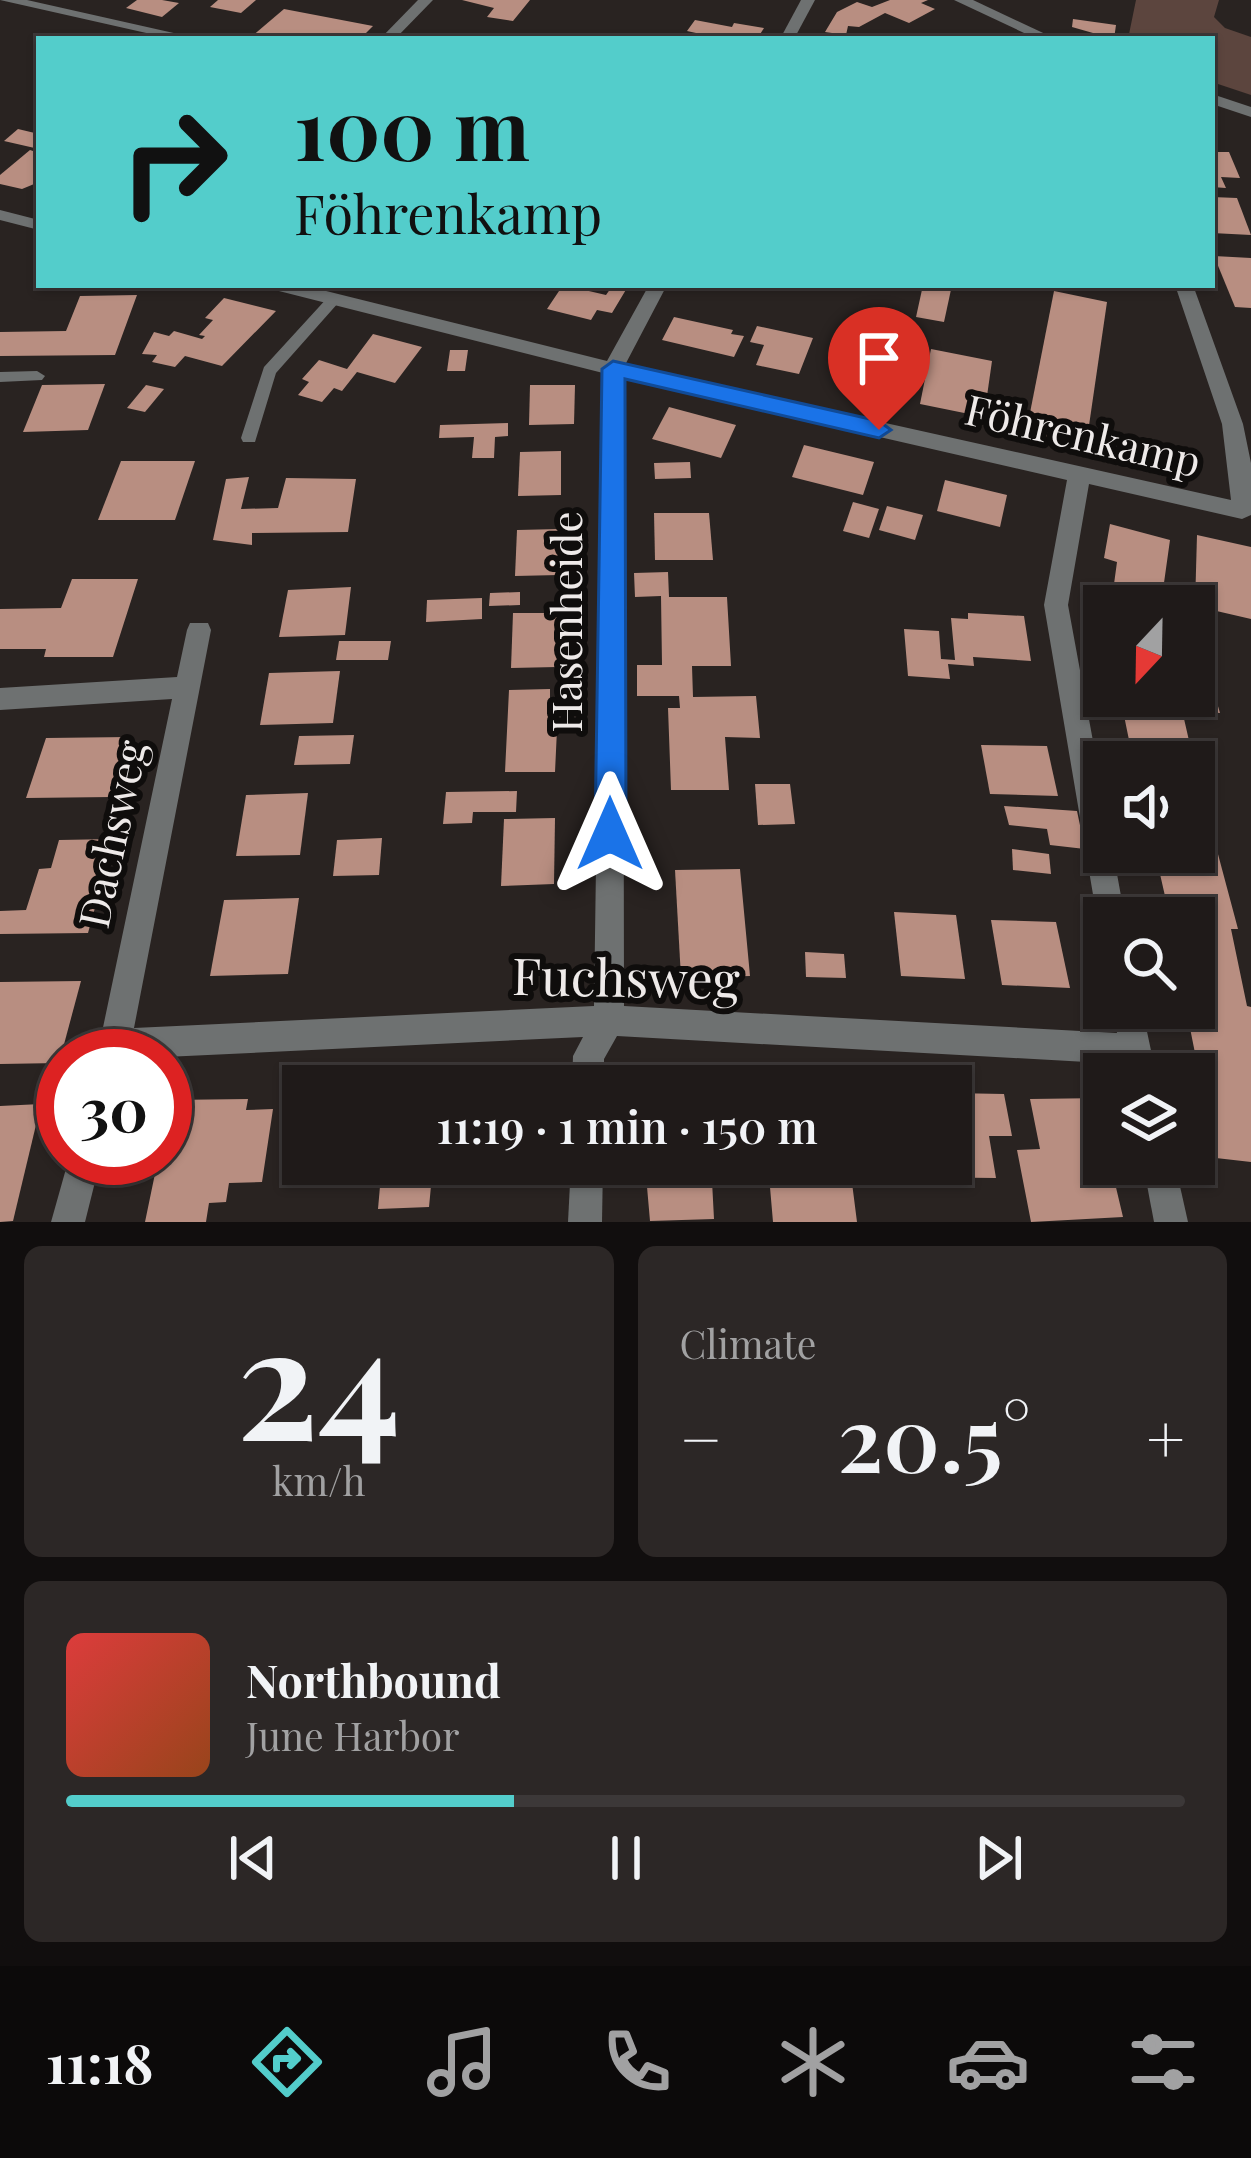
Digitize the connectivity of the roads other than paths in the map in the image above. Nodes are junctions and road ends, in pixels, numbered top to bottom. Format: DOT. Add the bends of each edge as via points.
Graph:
graph roads {
  1 [pos="6,0"];
  2 [pos="426,0"];
  3 [pos="808,0"];
  4 [pos="961,0"];
  5 [pos="180,36"];
  6 [pos="390,36"];
  7 [pos="790,36"];
  8 [pos="1042,36"];
  9 [pos="1215,101"];
  10 [pos="1251,112"];
  11 [pos="0,215"];
  12 [pos="36,224"];
  13 [pos="290,288"];
  14 [pos="656,288"];
  15 [pos="1185,288"];
  16 [pos="334,299"];
  17 [pos="613,369"];
  18 [pos="0,376"];
  19 [pos="38,376"];
  20 [pos="249,437"];
  21 [pos="1079,476"];
  22 [pos="200,630"];
  23 [pos="189,687"];
  24 [pos="0,699"];
  25 [pos="1108,897"];
  26 [pos="609,1020"];
  27 [pos="119,1029"];
  28 [pos="192,1045"];
  29 [pos="1083,1058"];
  30 [pos="589,1065"];
  31 [pos="78,1185"];
  32 [pos="586,1185"];
  33 [pos="1164,1185"];
  34 [pos="68,1222"];
  35 [pos="585,1222"];
  36 [pos="1172,1222"];
  1 -- 5 [label="street"];
  2 -- 6 [label="street"];
  3 -- 7 [label="street"];
  4 -- 8 [label="street"];
  9 -- 10 [label="street"];
  11 -- 12 [label="street"];
  13 -- 16 [label="street, Föhrenkamp"];
  14 -- 17 [label="street"];
  15 -- 21 [label="street, Föhrenkamp" via="1234,422 1245,470 1242,511"];
  16 -- 17 [label="street, Föhrenkamp"];
  16 -- 20 [label="lane" via="269,370"];
  17 -- 21 [label="street, Föhrenkamp"];
  17 -- 26 [label="street, Hasenheide"];
  18 -- 19 [label="lane"];
  21 -- 25 [label="street" via="1056,604"];
  22 -- 23 [label="street, Dachsweg"];
  23 -- 24 [label="street"];
  23 -- 27 [label="street, Dachsweg"];
  26 -- 28 [label="street, Fuchsweg"];
  26 -- 29 [label="street, Fuchsweg"];
  26 -- 30 [label="street, Hasenheide"];
  31 -- 34 [label="street"];
  32 -- 35 [label="street"];
  33 -- 36 [label="street"];
}
